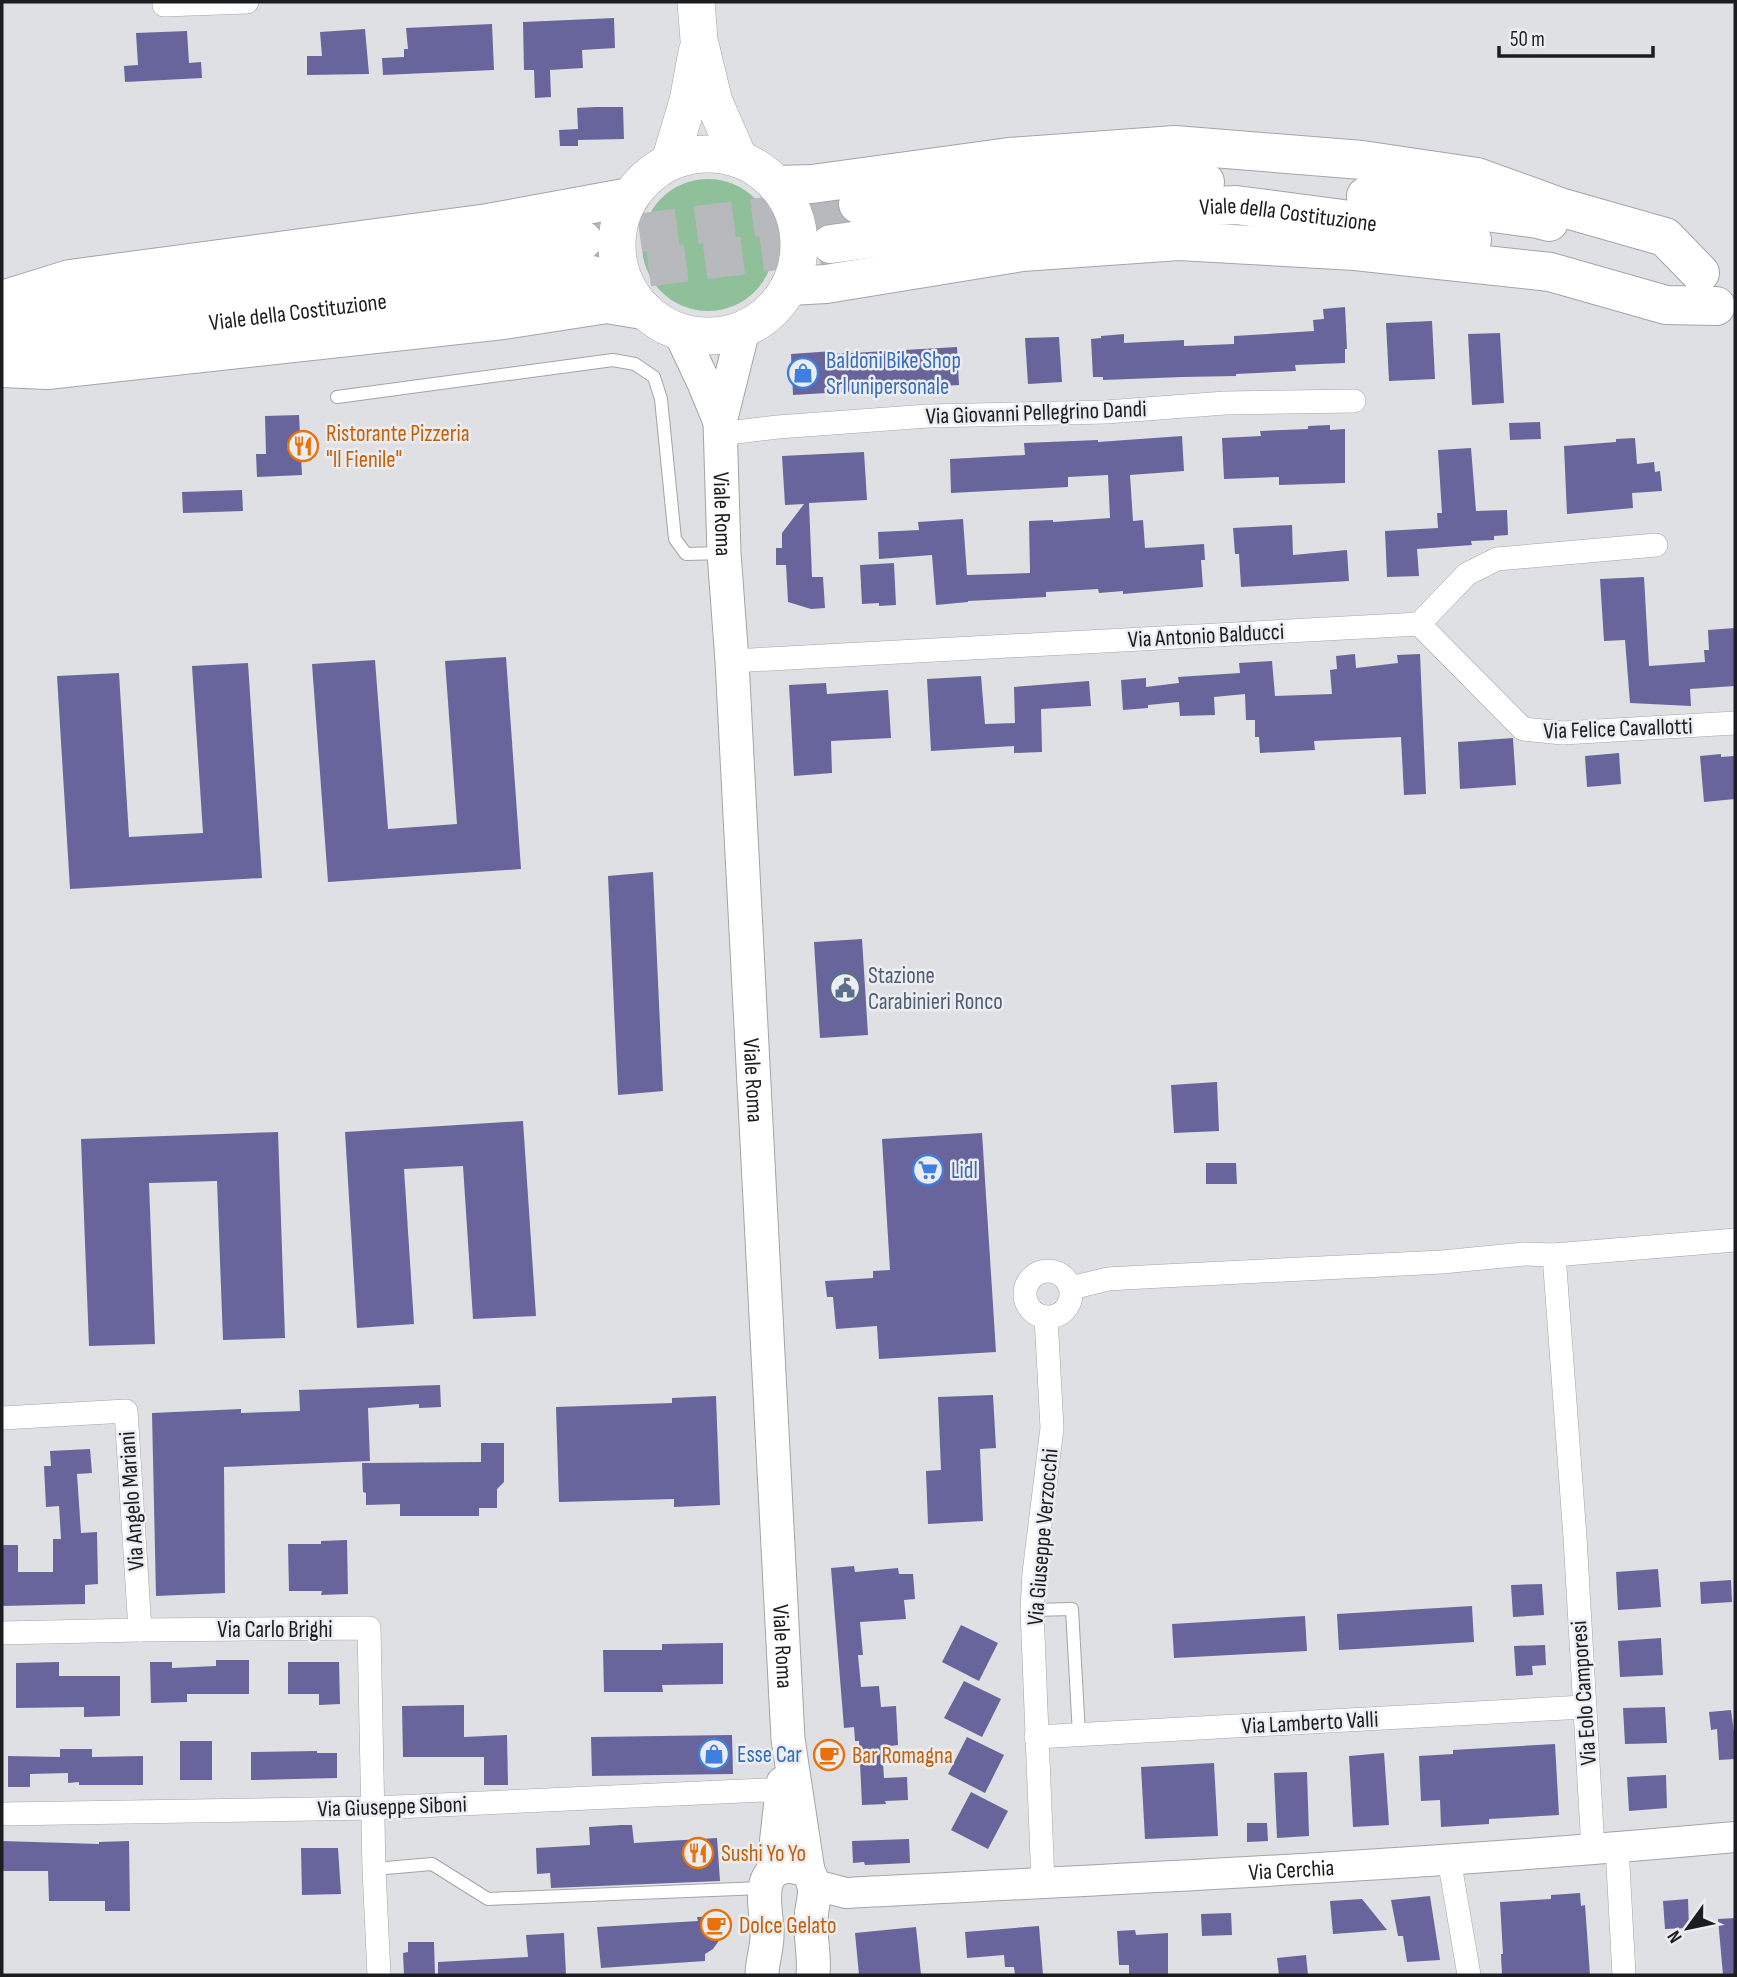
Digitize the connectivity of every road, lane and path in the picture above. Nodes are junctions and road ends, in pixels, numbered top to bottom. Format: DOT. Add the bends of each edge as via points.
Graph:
graph roads {
  1 [pos="247,2"];
  2 [pos="696,2"];
  3 [pos="163,5"];
  4 [pos="699,40"];
  5 [pos="739,159"];
  6 [pos="670,161"];
  7 [pos="777,185"];
  8 [pos="630,197"];
  9 [pos="858,204"];
  10 [pos="831,244"];
  11 [pos="790,286"];
  12 [pos="1722,295"];
  13 [pos="2,300"];
  14 [pos="643,310"];
  15 [pos="2,317"];
  16 [pos="743,330"];
  17 [pos="680,332"];
  18 [pos="2,348"];
  19 [pos="2,368"];
  20 [pos="337,397"];
  21 [pos="1354,401"];
  22 [pos="720,428"];
  23 [pos="1656,545"];
  24 [pos="724,553"];
  25 [pos="1419,624"];
  26 [pos="732,661"];
  27 [pos="1735,723"];
  28 [pos="1735,1240"];
  29 [pos="1554,1255"];
  30 [pos="1071,1289"];
  31 [pos="1046,1317"];
  32 [pos="2,1418"];
  33 [pos="1032,1610"];
  34 [pos="139,1630"];
  35 [pos="2,1633"];
  36 [pos="1584,1707"];
  37 [pos="1079,1735"];
  38 [pos="1036,1737"];
  39 [pos="788,1739"];
  40 [pos="781,1797"];
  41 [pos="374,1808"];
  42 [pos="2,1814"];
  43 [pos="1735,1837"];
  44 [pos="1605,1848"];
  45 [pos="1449,1859"];
  46 [pos="374,1869"];
  47 [pos="769,1880"];
  48 [pos="823,1883"];
  49 [pos="1043,1883"];
  50 [pos="379,1975"];
  51 [pos="761,1975"];
  52 [pos="813,1975"];
  53 [pos="1469,1975"];
  54 [pos="1624,1975"];
  1 -- 3 [label="street"];
  2 -- 4 [label="main road"];
  4 -- 5 [label="main road" via="714,102"];
  4 -- 6 [label="main road" via="688,101"];
  5 -- 6 [label="main road" via="692,154"];
  5 -- 7 [label="main road" via="760,169"];
  6 -- 8 [label="main road" via="647,176"];
  7 -- 11 [label="main road" via="792,208 799,234 798,261"];
  7 -- 12 [label="highway" via="1009,157 1175,145 1362,160 1476,177 1665,237"];
  8 -- 13 [label="highway" via="488,223 70,279"];
  8 -- 14 [label="main road" via="618,225 617,256 626,285"];
  9 -- 12 [label="highway, Viale della Costituzione" via="1082,182 1265,183 1538,219"];
  10 -- 12 [label="highway, Viale della Costituzione" via="1049,214 1236,205 1403,227 1567,258"];
  11 -- 12 [label="highway" via="1022,252 1179,241 1355,251 1550,272 1666,305"];
  11 -- 16 [label="main road" via="762,319"];
  14 -- 17 [label="main road"];
  14 -- 19 [label="highway" via="607,304 503,320 47,370"];
  15 -- 18 [label="highway, Viale della Costituzione" via="587,258"];
  16 -- 17 [label="main road" via="701,337"];
  16 -- 22 [label="main road, Viale Roma"];
  17 -- 22 [label="main road, Viale Roma"];
  20 -- 24 [label="lane" via="613,360 635,364 654,377 660,399 675,539 686,554"];
  21 -- 22 [label="street, Via Giovanni Pellegrino Dandi"];
  22 -- 24 [label="main road, Viale Roma"];
  23 -- 25 [label="street" via="1497,559 1467,575"];
  24 -- 26 [label="main road, Viale Roma"];
  25 -- 26 [label="street, Via Antonio Balducci"];
  25 -- 27 [label="street, Via Felice Cavallotti" via="1523,729 1563,733"];
  26 -- 39 [label="main road, Viale Roma"];
  28 -- 29 [label="street"];
  29 -- 30 [label="street" via="1108,1279"];
  29 -- 36 [label="street, Via Eolo Camporesi"];
  30 -- 31 [label="street" via="1066,1309"];
  30 -- 31 [label="street" via="1057,1272 1043,1271 1030,1278 1025,1299 1033,1312"];
  31 -- 33 [label="street, Via Giuseppe Verzocchi" via="1052,1427"];
  32 -- 34 [label="street, Via Angelo Mariani" via="126,1411"];
  33 -- 37 [label="lane" via="1072,1609"];
  33 -- 38 [label="street, Via Giuseppe Verzocchi"];
  34 -- 35 [label="street, Via Carlo Brighi"];
  34 -- 41 [label="street, Via Carlo Brighi" via="369,1628"];
  36 -- 37 [label="street, Via Lamberto Valli"];
  36 -- 44 [label="street, Via Eolo Camporesi"];
  37 -- 38 [label="street, Via Lamberto Valli"];
  38 -- 49 [label="street, Via Giuseppe Verzocchi"];
  39 -- 40 [label="main road, Viale Roma"];
  39 -- 48 [label="main road, Viale Roma"];
  40 -- 41 [label="street, Via Giuseppe Siboni" via="765,1790"];
  40 -- 47 [label="main road, Viale Roma"];
  41 -- 42 [label="street, Via Giuseppe Siboni"];
  41 -- 46 [label="street"];
  43 -- 44 [label="street, Via Cerchia"];
  44 -- 45 [label="street, Via Cerchia"];
  44 -- 54 [label="street, Via Eolo Camporesi"];
  45 -- 49 [label="street, Via Cerchia"];
  45 -- 53 [label="street"];
  46 -- 47 [label="lane" via="432,1864 488,1899"];
  46 -- 50 [label="street"];
  47 -- 48 [label="main road" via="784,1867 796,1867"];
  47 -- 51 [label="main road, Viale Roma" via="768,1935"];
  48 -- 49 [label="street, Via Cerchia"];
  48 -- 52 [label="main road, Viale Roma" via="811,1919"];
}
